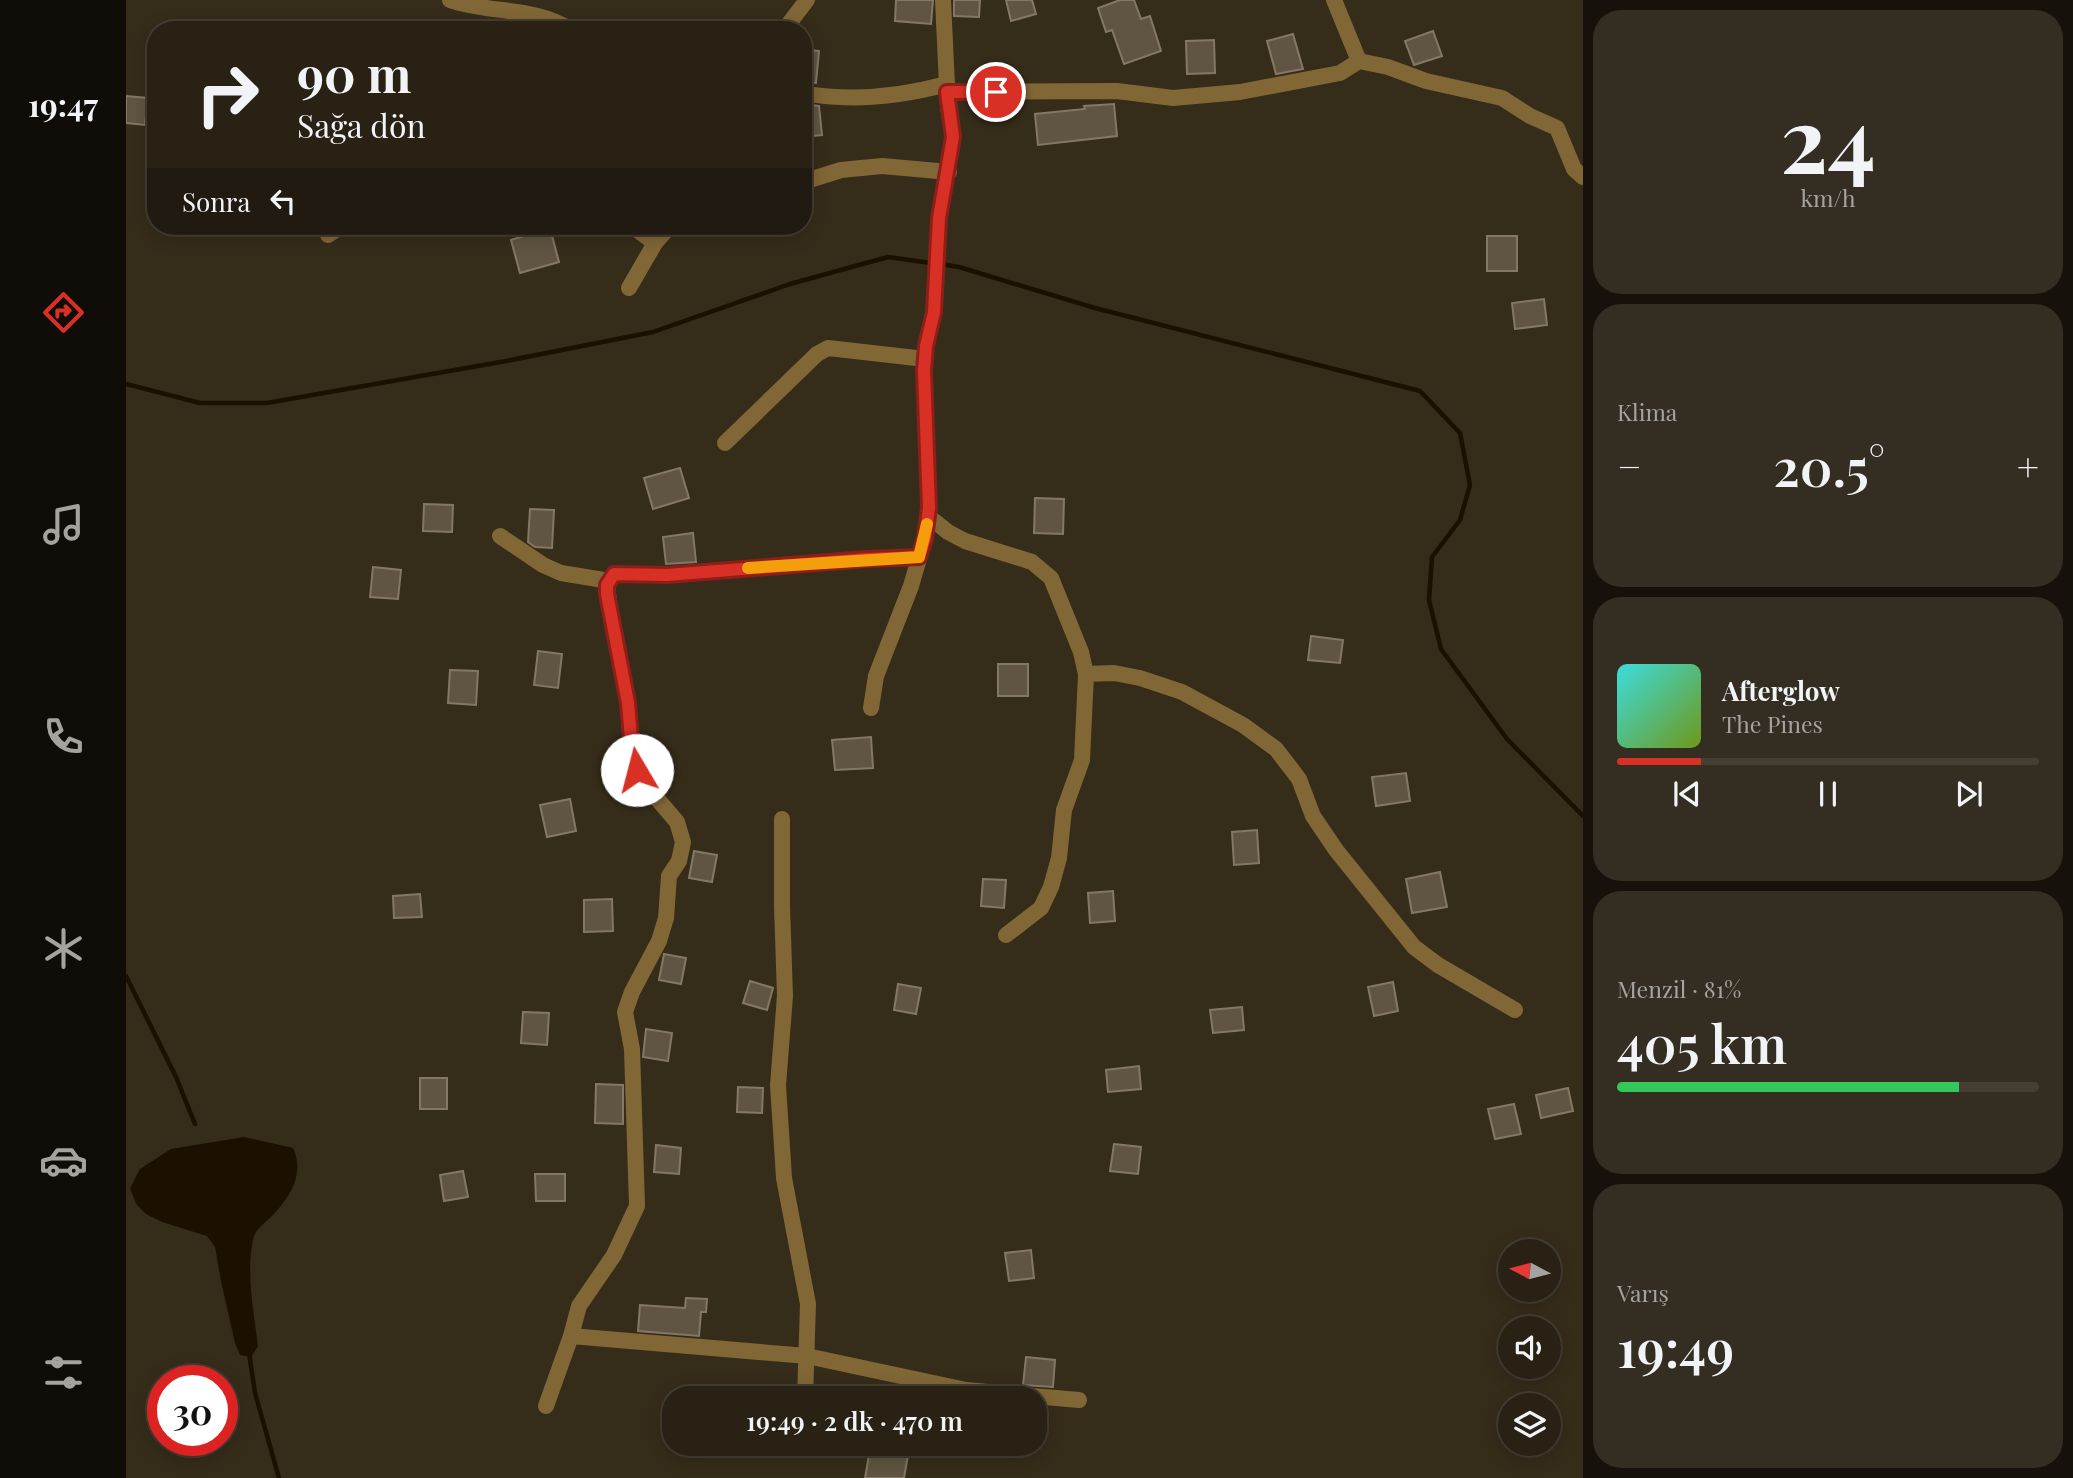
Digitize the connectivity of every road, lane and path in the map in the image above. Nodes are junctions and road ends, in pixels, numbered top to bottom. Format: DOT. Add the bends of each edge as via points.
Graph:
graph roads {
  1 [pos="450,0"];
  2 [pos="807,0"];
  3 [pos="943,0"];
  4 [pos="1334,0"];
  5 [pos="555,21"];
  6 [pos="791,21"];
  7 [pos="1359,61"];
  8 [pos="947,88"];
  9 [pos="812,95"];
  10 [pos="949,172"];
  11 [pos="1583,177"];
  12 [pos="812,179"];
  13 [pos="644,235"];
  14 [pos="662,235"];
  15 [pos="655,243"];
  16 [pos="629,288"];
  17 [pos="925,359"];
  18 [pos="725,443"];
  19 [pos="928,516"];
  20 [pos="500,536"];
  21 [pos="919,557"];
  22 [pos="610,581"];
  23 [pos="1086,674"];
  24 [pos="872,708"];
  25 [pos="782,819"];
  26 [pos="1006,935"];
  27 [pos="1514,1010"];
  28 [pos="571,1336"];
  29 [pos="807,1356"];
  30 [pos="806,1386"];
  31 [pos="1079,1399"];
  32 [pos="546,1406"];
  1 -- 5 [label="street"];
  2 -- 6 [label="street"];
  3 -- 8 [label="street"];
  4 -- 7 [label="street"];
  7 -- 8 [label="street" via="1340,73 1240,92 1173,98 1117,91"];
  7 -- 11 [label="street" via="1426,82 1502,98 1557,128 1574,169"];
  8 -- 9 [label="street" via="882,97"];
  8 -- 10 [label="street" via="953,137"];
  10 -- 12 [label="street" via="882,166 841,170"];
  10 -- 17 [label="street" via="939,218 934,312"];
  13 -- 15 [label="street"];
  14 -- 15 [label="street"];
  15 -- 16 [label="street"];
  17 -- 18 [label="street" via="828,348"];
  17 -- 19 [label="street"];
  19 -- 21 [label="street"];
  19 -- 23 [label="street" via="965,541 1032,562 1051,578"];
  20 -- 22 [label="street" via="561,573"];
  21 -- 22 [label="street" via="667,575 614,574"];
  21 -- 24 [label="street" via="876,676"];
  22 -- 28 [label="street" via="607,594 628,703 633,763 677,822 683,842 679,861 669,876 659,941 625,1012 632,1049 638,1206 614,1255 579,1306"];
  23 -- 26 [label="street" via="1082,760 1064,810 1051,887 1041,908"];
  23 -- 27 [label="street" via="1114,673 1182,692 1276,749 1299,779 1313,816 1336,850 1414,947"];
  25 -- 29 [label="street" via="786,996 778,1085 784,1178 808,1304"];
  28 -- 29 [label="street"];
  28 -- 32 [label="street"];
  29 -- 30 [label="street"];
  29 -- 31 [label="street" via="966,1390"];
}
